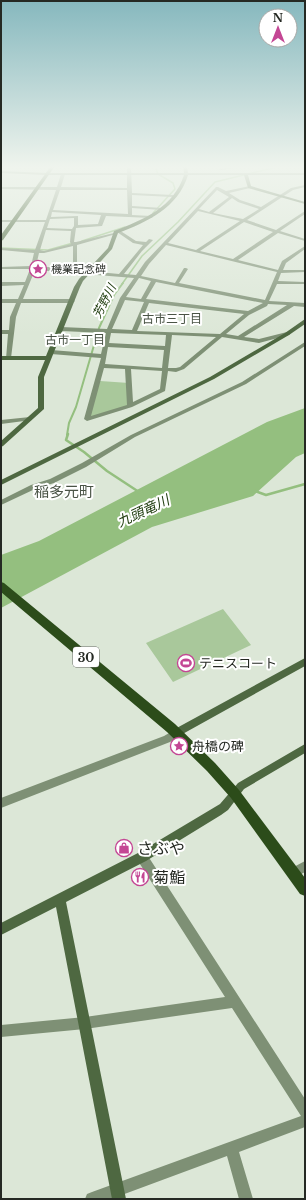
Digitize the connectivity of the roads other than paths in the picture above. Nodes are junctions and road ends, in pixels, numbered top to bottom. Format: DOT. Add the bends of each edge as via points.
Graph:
graph roads {
  1 [pos="12,222"];
  2 [pos="47,222"];
  3 [pos="76,222"];
  4 [pos="101,222"];
  5 [pos="142,222"];
  6 [pos="186,222"];
  7 [pos="242,222"];
  8 [pos="247,222"];
  9 [pos="291,222"];
  10 [pos="75,228"];
  11 [pos="45,229"];
  12 [pos="117,232"];
  13 [pos="277,232"];
  14 [pos="1,239"];
  15 [pos="305,240"];
  16 [pos="75,244"];
  17 [pos="166,244"];
  18 [pos="305,247"];
  19 [pos="1,249"];
  20 [pos="197,251"];
  21 [pos="37,252"];
  22 [pos="235,260"];
  23 [pos="1,268"];
  24 [pos="33,268"];
  25 [pos="186,269"];
  26 [pos="75,270"];
  27 [pos="305,271"];
  28 [pos="89,272"];
  29 [pos="281,272"];
  30 [pos="120,276"];
  31 [pos="139,277"];
  32 [pos="154,280"];
  33 [pos="276,282"];
  34 [pos="27,283"];
  35 [pos="305,283"];
  36 [pos="1,284"];
  37 [pos="176,285"];
  38 [pos="123,298"];
  39 [pos="145,300"];
  40 [pos="1,301"];
  41 [pos="20,301"];
  42 [pos="72,302"];
  43 [pos="266,302"];
  44 [pos="293,304"];
  45 [pos="305,305"];
  46 [pos="250,313"];
  47 [pos="305,321"];
  48 [pos="61,329"];
  49 [pos="109,330"];
  50 [pos="134,331"];
  51 [pos="1,332"];
  52 [pos="12,332"];
  53 [pos="169,333"];
  54 [pos="287,334"];
  55 [pos="220,336"];
  56 [pos="240,337"];
  57 [pos="305,344"];
  58 [pos="106,345"];
  59 [pos="168,348"];
  60 [pos="50,355"];
  61 [pos="103,356"];
  62 [pos="1,358"];
  63 [pos="8,358"];
  64 [pos="102,366"];
  65 [pos="128,367"];
  66 [pos="166,369"];
  67 [pos="130,406"];
  68 [pos="30,419"];
  69 [pos="1,422"];
  70 [pos="1,445"];
  71 [pos="1,483"];
  72 [pos="1,503"];
  73 [pos="1,586"];
  74 [pos="305,662"];
  75 [pos="174,731"];
  76 [pos="305,748"];
  77 [pos="235,794"];
  78 [pos="1,802"];
  79 [pos="142,857"];
  80 [pos="305,866"];
  81 [pos="294,873"];
  82 [pos="305,889"];
  83 [pos="60,898"];
  84 [pos="1,929"];
  85 [pos="234,1002"];
  86 [pos="85,1023"];
  87 [pos="1,1031"];
  88 [pos="305,1111"];
  89 [pos="305,1121"];
  90 [pos="231,1148"];
  91 [pos="118,1194"];
  92 [pos="92,1199"];
  93 [pos="246,1199"];
  1 -- 14 [label="main road"];
  2 -- 11 [label="street"];
  3 -- 10 [label="street"];
  4 -- 10 [label="street" via="100,225"];
  5 -- 12 [label="street"];
  6 -- 17 [label="street"];
  7 -- 20 [label="street"];
  8 -- 13 [label="street"];
  9 -- 13 [label="street"];
  10 -- 11 [label="street"];
  10 -- 16 [label="street" via="72,242"];
  11 -- 21 [label="street"];
  12 -- 16 [label="street"];
  12 -- 28 [label="street" via="110,248"];
  12 -- 30 [label="street" via="135,242 149,242"];
  13 -- 15 [label="street"];
  13 -- 22 [label="street"];
  16 -- 21 [label="street"];
  16 -- 26 [label="street"];
  17 -- 20 [label="street"];
  17 -- 31 [label="street" via="152,257"];
  18 -- 29 [label="street" via="284,262"];
  19 -- 21 [label="street"];
  20 -- 22 [label="street"];
  21 -- 24 [label="street"];
  22 -- 29 [label="street"];
  23 -- 24 [label="street"];
  24 -- 26 [label="street"];
  24 -- 34 [label="street"];
  25 -- 37 [label="street"];
  26 -- 28 [label="street"];
  27 -- 29 [label="street"];
  28 -- 30 [label="street"];
  28 -- 42 [label="street" via="81,280"];
  29 -- 33 [label="street"];
  30 -- 31 [label="street"];
  31 -- 32 [label="street"];
  31 -- 38 [label="street"];
  32 -- 37 [label="street"];
  32 -- 39 [label="street"];
  33 -- 35 [label="street"];
  33 -- 43 [label="street"];
  34 -- 36 [label="street"];
  34 -- 41 [label="street"];
  37 -- 43 [label="street"];
  38 -- 39 [label="street"];
  38 -- 49 [label="street"];
  39 -- 46 [label="street"];
  39 -- 50 [label="street"];
  40 -- 41 [label="street"];
  41 -- 42 [label="street"];
  41 -- 52 [label="street" via="13,317"];
  42 -- 48 [label="street"];
  43 -- 44 [label="street"];
  43 -- 46 [label="street"];
  44 -- 45 [label="street"];
  44 -- 56 [label="street"];
  46 -- 55 [label="street"];
  47 -- 54 [label="street"];
  48 -- 49 [label="street"];
  48 -- 60 [label="street"];
  49 -- 50 [label="street"];
  49 -- 58 [label="street"];
  50 -- 53 [label="street"];
  51 -- 52 [label="street"];
  52 -- 63 [label="street"];
  53 -- 55 [label="street"];
  53 -- 59 [label="street"];
  54 -- 56 [label="street" via="263,341"];
  54 -- 71 [label="street" via="212,378"];
  55 -- 56 [label="street"];
  55 -- 66 [label="street" via="182,368"];
  57 -- 72 [label="street" via="244,383 133,436 52,481 33,487"];
  58 -- 59 [label="street"];
  58 -- 61 [label="street"];
  59 -- 66 [label="street"];
  60 -- 61 [label="street"];
  60 -- 63 [label="street"];
  60 -- 68 [label="street" via="41,377 42,406"];
  61 -- 64 [label="street"];
  62 -- 63 [label="street"];
  64 -- 65 [label="street"];
  64 -- 67 [label="street" via="87,419"];
  65 -- 66 [label="street"];
  65 -- 67 [label="street"];
  66 -- 67 [label="street" via="163,390"];
  68 -- 69 [label="street"];
  68 -- 70 [label="street"];
  73 -- 75 [label="main road, 30"];
  74 -- 75 [label="street"];
  75 -- 77 [label="main road, 30"];
  75 -- 78 [label="street" via="167,739"];
  76 -- 77 [label="street" via="241,786"];
  77 -- 79 [label="street" via="217,812"];
  77 -- 81 [label="main road, 30"];
  79 -- 83 [label="street"];
  79 -- 85 [label="street"];
  80 -- 81 [label="street"];
  81 -- 82 [label="main road, 30"];
  83 -- 84 [label="street"];
  83 -- 86 [label="street"];
  85 -- 86 [label="street"];
  85 -- 88 [label="street"];
  86 -- 87 [label="street"];
  86 -- 91 [label="street"];
  89 -- 90 [label="street"];
  90 -- 91 [label="street"];
  90 -- 93 [label="street"];
  91 -- 92 [label="street"];
}
